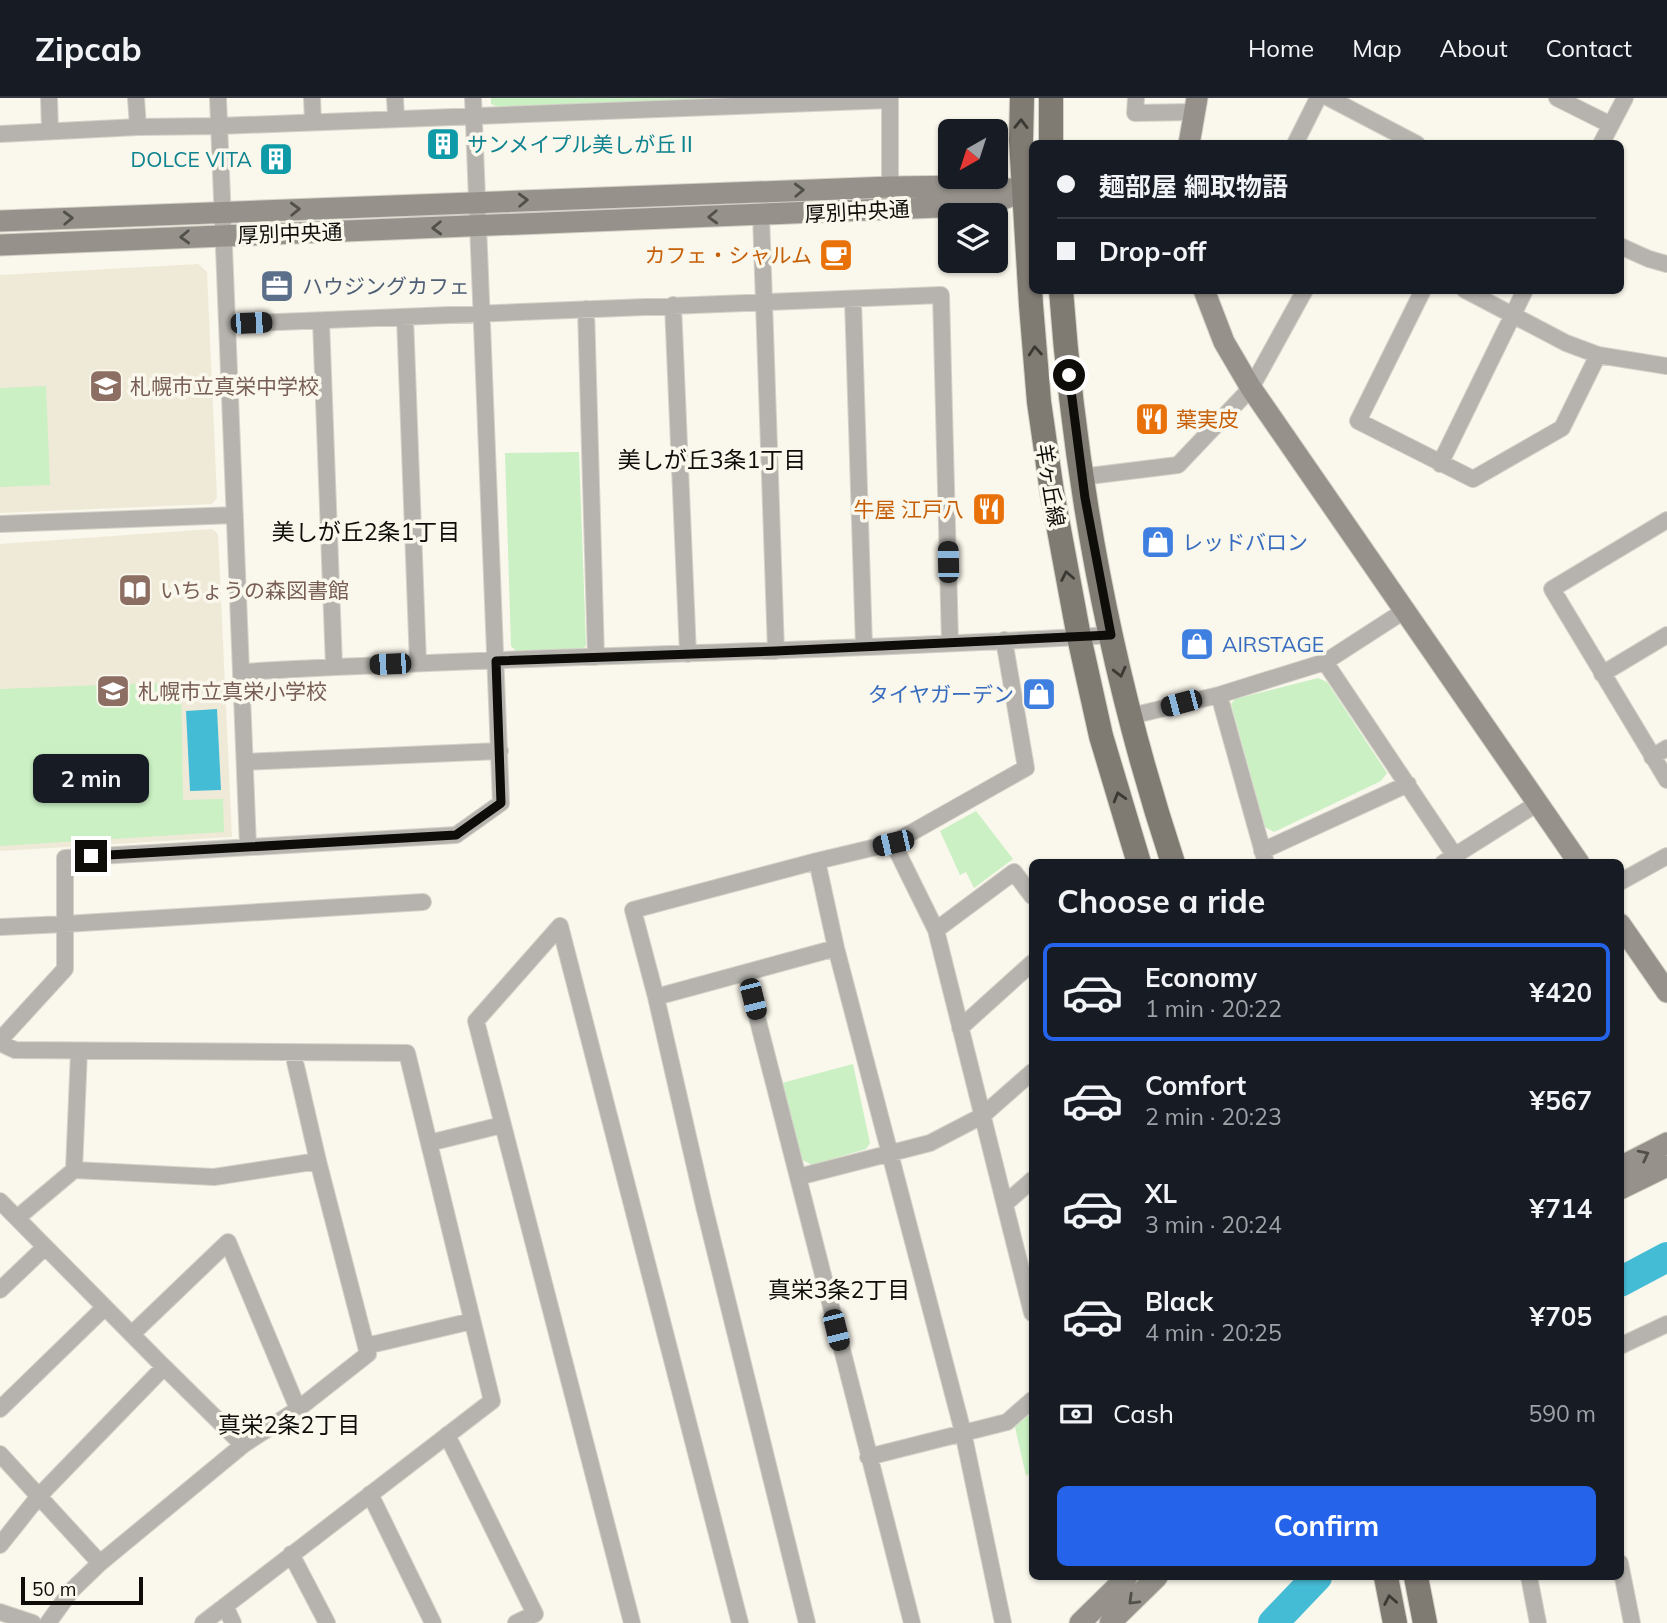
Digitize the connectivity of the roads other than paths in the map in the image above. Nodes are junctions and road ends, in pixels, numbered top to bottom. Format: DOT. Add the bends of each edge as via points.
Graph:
graph roads {
  1 [pos="49,98"];
  2 [pos="136,98"];
  3 [pos="218,98"];
  4 [pos="312,98"];
  5 [pos="395,98"];
  6 [pos="1022,98"];
  7 [pos="1051,98"];
  8 [pos="1136,98"];
  9 [pos="1318,98"];
  10 [pos="1329,98"];
  11 [pos="1557,98"];
  12 [pos="1625,98"];
  13 [pos="890,99"];
  14 [pos="1195,105"];
  15 [pos="474,106"];
  16 [pos="396,117"];
  17 [pos="313,121"];
  18 [pos="1611,125"];
  19 [pos="219,126"];
  20 [pos="138,127"];
  21 [pos="50,131"];
  22 [pos="0,134"];
  23 [pos="1051,140"];
  24 [pos="1190,140"];
  25 [pos="1297,140"];
  26 [pos="1410,140"];
  27 [pos="1603,140"];
  28 [pos="890,187"];
  29 [pos="1028,191"];
  30 [pos="479,201"];
  31 [pos="1029,210"];
  32 [pos="224,211"];
  33 [pos="761,215"];
  34 [pos="0,220"];
  35 [pos="478,227"];
  36 [pos="223,236"];
  37 [pos="0,245"];
  38 [pos="1624,248"];
  39 [pos="1667,264"];
  40 [pos="1033,294"];
  41 [pos="1061,294"];
  42 [pos="1206,294"];
  43 [pos="1303,294"];
  44 [pos="1421,294"];
  45 [pos="1473,294"];
  46 [pos="1523,294"];
  47 [pos="853,300"];
  48 [pos="763,302"];
  49 [pos="673,305"];
  50 [pos="586,309"];
  51 [pos="482,313"];
  52 [pos="1512,315"];
  53 [pos="405,317"];
  54 [pos="321,321"];
  55 [pos="228,324"];
  56 [pos="1598,355"];
  57 [pos="1667,366"];
  58 [pos="1251,388"];
  59 [pos="1440,464"];
  60 [pos="1082,477"];
  61 [pos="235,515"];
  62 [pos="1667,520"];
  63 [pos="0,524"];
  64 [pos="1404,611"];
  65 [pos="1111,635"];
  66 [pos="1667,635"];
  67 [pos="1079,637"];
  68 [pos="1004,640"];
  69 [pos="950,642"];
  70 [pos="864,646"];
  71 [pos="776,651"];
  72 [pos="688,654"];
  73 [pos="596,657"];
  74 [pos="496,661"];
  75 [pos="1325,662"];
  76 [pos="418,663"];
  77 [pos="334,666"];
  78 [pos="241,672"];
  79 [pos="1602,674"];
  80 [pos="1219,695"];
  81 [pos="1131,716"];
  82 [pos="1667,748"];
  83 [pos="500,751"];
  84 [pos="1652,757"];
  85 [pos="245,762"];
  86 [pos="1667,780"];
  87 [pos="1408,784"];
  88 [pos="1538,803"];
  89 [pos="893,843"];
  90 [pos="248,846"];
  91 [pos="1667,856"];
  92 [pos="1264,857"];
  93 [pos="1138,859"];
  94 [pos="1172,859"];
  95 [pos="1448,859"];
  96 [pos="1451,859"];
  97 [pos="1576,859"];
  98 [pos="817,861"];
  99 [pos="1624,880"];
  100 [pos="1029,892"];
  101 [pos="423,902"];
  102 [pos="65,924"];
  103 [pos="0,927"];
  104 [pos="936,930"];
  105 [pos="1624,930"];
  106 [pos="836,948"];
  107 [pos="1029,966"];
  108 [pos="746,974"];
  109 [pos="1667,992"];
  110 [pos="656,997"];
  111 [pos="960,1028"];
  112 [pos="0,1042"];
  113 [pos="79,1051"];
  114 [pos="293,1053"];
  115 [pos="1029,1075"];
  116 [pos="982,1116"];
  117 [pos="502,1125"];
  118 [pos="429,1143"];
  119 [pos="1667,1143"];
  120 [pos="891,1153"];
  121 [pos="318,1161"];
  122 [pos="1624,1165"];
  123 [pos="1667,1166"];
  124 [pos="74,1170"];
  125 [pos="798,1177"];
  126 [pos="1029,1183"];
  127 [pos="1624,1187"];
  128 [pos="0,1201"];
  129 [pos="1006,1203"];
  130 [pos="18,1218"];
  131 [pos="45,1247"];
  132 [pos="1029,1287"];
  133 [pos="0,1290"];
  134 [pos="105,1307"];
  135 [pos="472,1321"];
  136 [pos="1667,1324"];
  137 [pos="132,1334"];
  138 [pos="1624,1344"];
  139 [pos="366,1346"];
  140 [pos="164,1367"];
  141 [pos="1029,1403"];
  142 [pos="0,1409"];
  143 [pos="298,1409"];
  144 [pos="963,1432"];
  145 [pos="447,1435"];
  146 [pos="243,1445"];
  147 [pos="0,1454"];
  148 [pos="868,1457"];
  149 [pos="370,1494"];
  150 [pos="39,1496"];
  151 [pos="0,1545"];
  152 [pos="291,1554"];
  153 [pos="100,1563"];
  154 [pos="1124,1580"];
  155 [pos="1154,1580"];
  156 [pos="1387,1580"];
  157 [pos="1417,1580"];
  158 [pos="1530,1580"];
  159 [pos="1623,1580"];
  160 [pos="225,1606"];
  161 [pos="0,1612"];
  162 [pos="33,1623"];
  163 [pos="48,1623"];
  164 [pos="203,1623"];
  165 [pos="233,1623"];
  166 [pos="327,1623"];
  167 [pos="433,1623"];
  168 [pos="516,1623"];
  169 [pos="632,1623"];
  170 [pos="740,1623"];
  171 [pos="807,1623"];
  172 [pos="912,1623"];
  173 [pos="1003,1623"];
  174 [pos="1080,1623"];
  175 [pos="1110,1623"];
  176 [pos="1395,1623"];
  177 [pos="1425,1623"];
  178 [pos="1538,1623"];
  179 [pos="1632,1623"];
  1 -- 21 [label="street"];
  2 -- 20 [label="street"];
  3 -- 19 [label="street"];
  4 -- 17 [label="street"];
  5 -- 16 [label="street"];
  29 -- 6 [label="main road, 羊ヶ丘線, one-way"];
  7 -- 23 [label="main road"];
  8 -- 14 [label="street" via="1135,113"];
  9 -- 25 [label="street"];
  10 -- 26 [label="street"];
  11 -- 18 [label="street"];
  12 -- 18 [label="street"];
  13 -- 15 [label="street"];
  13 -- 28 [label="street"];
  14 -- 24 [label="street"];
  15 -- 16 [label="street"];
  15 -- 30 [label="street"];
  16 -- 17 [label="street"];
  17 -- 19 [label="street"];
  18 -- 27 [label="street"];
  19 -- 20 [label="street"];
  19 -- 32 [label="street"];
  20 -- 21 [label="street"];
  21 -- 22 [label="street"];
  28 -- 29 [label="street, 厚別中央通"];
  30 -- 28 [label="street, 厚別中央通, one-way"];
  31 -- 29 [label="main road, 羊ヶ丘線, one-way"];
  29 -- 33 [label="street, 厚別中央通" via="987,205"];
  32 -- 30 [label="street, 厚別中央通, one-way"];
  30 -- 35 [label="street"];
  34 -- 32 [label="street, 厚別中央通, one-way"];
  32 -- 36 [label="street"];
  33 -- 35 [label="street, 厚別中央通, one-way"];
  33 -- 48 [label="street"];
  35 -- 36 [label="street, 厚別中央通, one-way"];
  35 -- 51 [label="street"];
  36 -- 37 [label="street, 厚別中央通, one-way"];
  36 -- 55 [label="street"];
  38 -- 39 [label="street"];
  67 -- 40 [label="main road, 羊ヶ丘線, one-way" via="1039,402"];
  41 -- 60 [label="main road, 羊ヶ丘線"];
  42 -- 58 [label="street" via="1224,342"];
  43 -- 58 [label="street"];
  44 -- 59 [label="street" via="1358,421"];
  45 -- 52 [label="street"];
  46 -- 52 [label="street"];
  47 -- 48 [label="street"];
  47 -- 69 [label="street" via="941,295"];
  47 -- 70 [label="street"];
  48 -- 49 [label="street"];
  48 -- 71 [label="street"];
  49 -- 50 [label="street"];
  49 -- 72 [label="street"];
  50 -- 51 [label="street"];
  50 -- 73 [label="street"];
  51 -- 53 [label="street"];
  51 -- 74 [label="street"];
  52 -- 56 [label="street"];
  52 -- 59 [label="street"];
  53 -- 54 [label="street"];
  53 -- 76 [label="street"];
  54 -- 55 [label="street"];
  54 -- 77 [label="street"];
  55 -- 61 [label="street"];
  56 -- 57 [label="street"];
  56 -- 59 [label="street" via="1562,428 1473,479"];
  58 -- 60 [label="street" via="1178,465"];
  58 -- 64 [label="street"];
  60 -- 65 [label="main road, 羊ヶ丘線"];
  61 -- 63 [label="street"];
  61 -- 78 [label="street"];
  62 -- 79 [label="street" via="1552,589"];
  64 -- 75 [label="street"];
  64 -- 88 [label="street"];
  65 -- 67 [label="street"];
  65 -- 81 [label="main road, 羊ヶ丘線, one-way"];
  66 -- 79 [label="street"];
  67 -- 68 [label="street"];
  93 -- 67 [label="main road, 羊ヶ丘線, one-way" via="1101,736"];
  68 -- 69 [label="street"];
  68 -- 89 [label="street" via="1026,768"];
  69 -- 70 [label="street"];
  70 -- 71 [label="street"];
  71 -- 72 [label="street"];
  72 -- 73 [label="street"];
  73 -- 74 [label="street"];
  74 -- 76 [label="street"];
  74 -- 83 [label="street"];
  75 -- 80 [label="street"];
  75 -- 87 [label="street"];
  76 -- 77 [label="street"];
  77 -- 78 [label="street"];
  78 -- 85 [label="street"];
  79 -- 84 [label="street"];
  80 -- 81 [label="street"];
  80 -- 92 [label="street"];
  81 -- 94 [label="main road, 羊ヶ丘線"];
  82 -- 84 [label="street"];
  83 -- 85 [label="street"];
  83 -- 90 [label="street" via="501,803 456,835"];
  84 -- 86 [label="street"];
  85 -- 90 [label="street"];
  87 -- 92 [label="street"];
  87 -- 95 [label="street"];
  88 -- 96 [label="street"];
  88 -- 97 [label="street"];
  89 -- 98 [label="street"];
  89 -- 104 [label="street"];
  90 -- 102 [label="street" via="65,858"];
  91 -- 99 [label="street"];
  98 -- 106 [label="street"];
  98 -- 110 [label="street" via="633,910"];
  100 -- 104 [label="street" via="1014,872"];
  101 -- 102 [label="street"];
  102 -- 103 [label="street"];
  102 -- 112 [label="street" via="65,969"];
  104 -- 111 [label="street"];
  105 -- 109 [label="street"];
  106 -- 108 [label="street"];
  106 -- 120 [label="street"];
  107 -- 111 [label="street"];
  108 -- 110 [label="street"];
  108 -- 125 [label="street"];
  110 -- 171 [label="street"];
  111 -- 116 [label="street"];
  112 -- 113 [label="street" via="15,1050"];
  113 -- 114 [label="street"];
  113 -- 124 [label="street"];
  114 -- 118 [label="street" via="407,1052"];
  114 -- 121 [label="street"];
  115 -- 116 [label="street"];
  116 -- 120 [label="street" via="930,1143"];
  116 -- 129 [label="street"];
  117 -- 118 [label="street"];
  117 -- 169 [label="street"];
  117 -- 170 [label="street" via="476,1021 560,926"];
  118 -- 135 [label="street"];
  122 -- 119 [label="street, one-way"];
  120 -- 125 [label="street"];
  120 -- 144 [label="street"];
  121 -- 124 [label="street" via="214,1177"];
  121 -- 139 [label="street"];
  123 -- 127 [label="street"];
  124 -- 130 [label="street"];
  125 -- 148 [label="street"];
  126 -- 129 [label="street"];
  128 -- 130 [label="street"];
  129 -- 132 [label="street"];
  130 -- 131 [label="street"];
  131 -- 133 [label="street"];
  131 -- 134 [label="street"];
  134 -- 137 [label="street"];
  134 -- 142 [label="street"];
  135 -- 139 [label="street"];
  135 -- 145 [label="street" via="492,1401"];
  136 -- 138 [label="street"];
  137 -- 140 [label="street"];
  137 -- 143 [label="street" via="228,1242"];
  139 -- 143 [label="street" via="368,1353"];
  140 -- 146 [label="street"];
  140 -- 150 [label="street"];
  141 -- 144 [label="street" via="1007,1422"];
  143 -- 146 [label="street"];
  144 -- 148 [label="street"];
  144 -- 173 [label="street"];
  145 -- 149 [label="street"];
  145 -- 168 [label="street" via="535,1614"];
  146 -- 153 [label="street"];
  147 -- 150 [label="street"];
  148 -- 172 [label="street"];
  149 -- 152 [label="street"];
  149 -- 167 [label="street"];
  150 -- 151 [label="street"];
  150 -- 153 [label="street"];
  152 -- 160 [label="street"];
  152 -- 166 [label="street"];
  153 -- 163 [label="street" via="71,1591"];
  154 -- 174 [label="street"];
  155 -- 175 [label="street, one-way"];
  176 -- 156 [label="main road, one-way"];
  157 -- 177 [label="main road"];
  158 -- 178 [label="street"];
  159 -- 179 [label="street"];
  160 -- 164 [label="street"];
  160 -- 165 [label="street"];
  161 -- 162 [label="street"];
}
